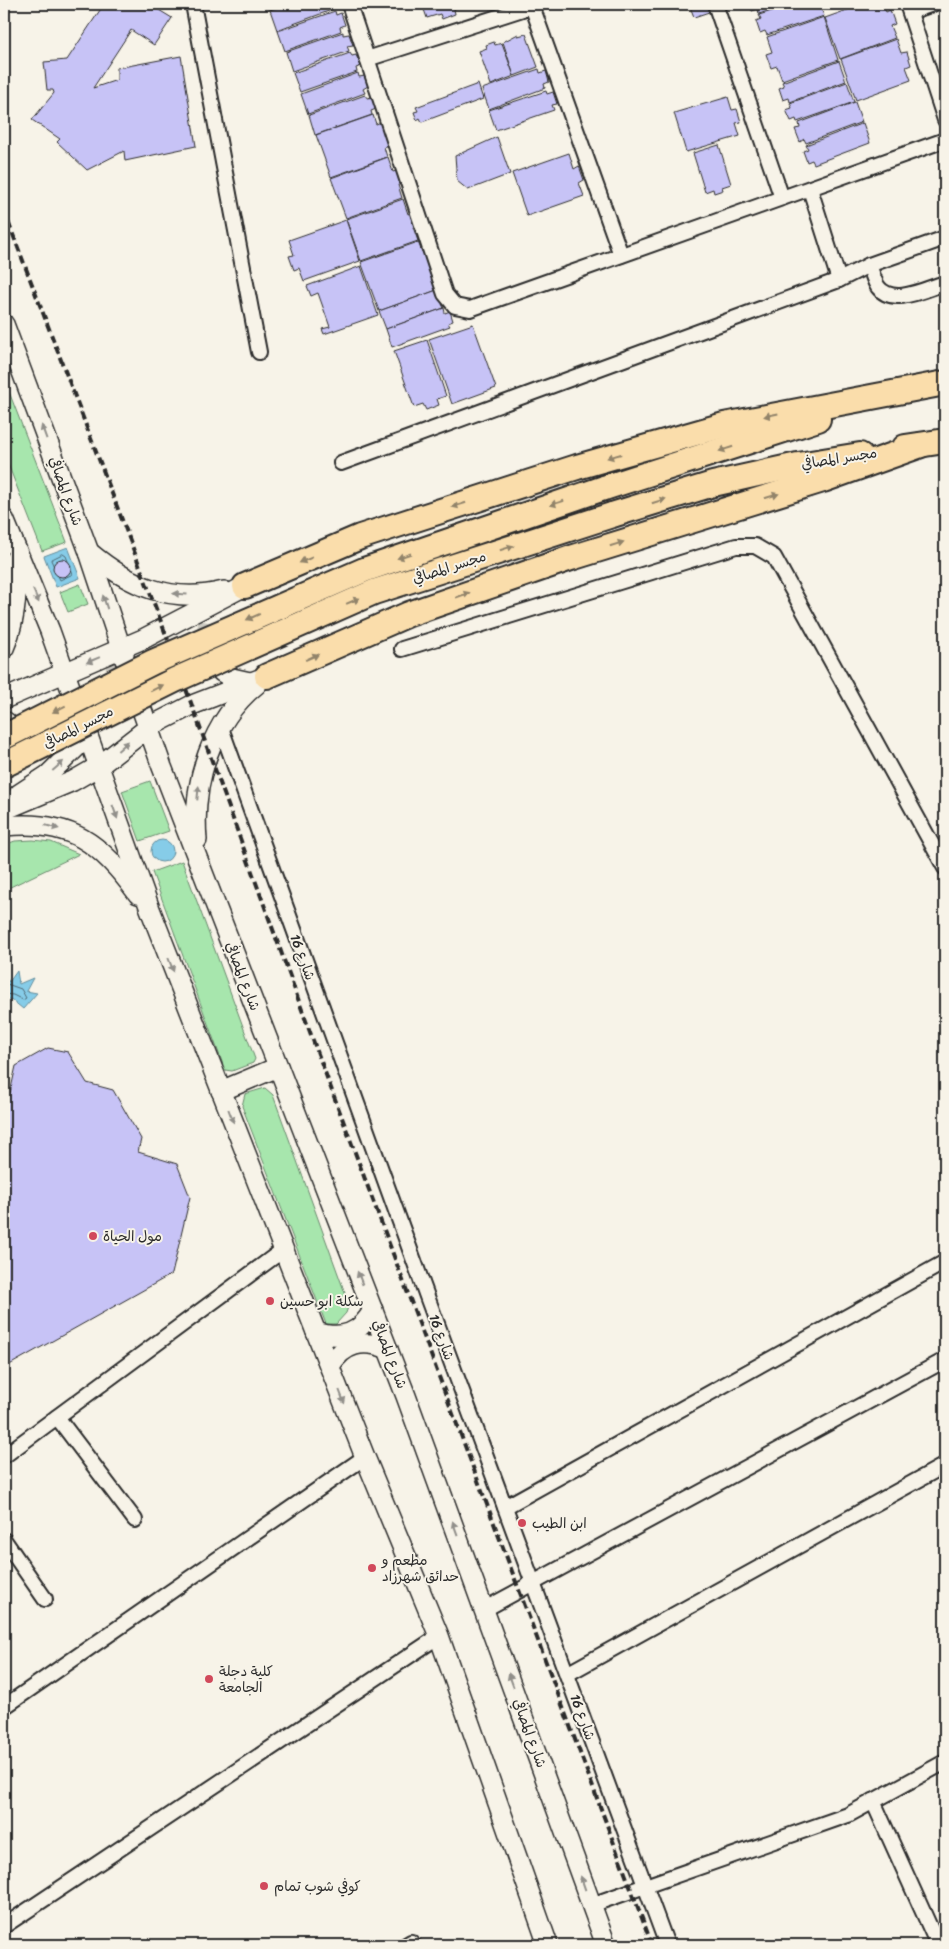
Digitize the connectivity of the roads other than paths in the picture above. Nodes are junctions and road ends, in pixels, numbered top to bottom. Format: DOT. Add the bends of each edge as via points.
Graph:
graph roads {
  1 [pos="193,4"];
  2 [pos="349,4"];
  3 [pos="715,4"];
  4 [pos="933,4"];
  5 [pos="535,5"];
  6 [pos="908,8"];
  7 [pos="367,59"];
  8 [pos="945,120"];
  9 [pos="945,140"];
  10 [pos="810,189"];
  11 [pos="782,198"];
  12 [pos="945,238"];
  13 [pos="621,255"];
  14 [pos="869,265"];
  15 [pos="839,280"];
  16 [pos="945,283"];
  17 [pos="4,324"];
  18 [pos="259,352"];
  19 [pos="945,384"];
  20 [pos="906,392"];
  21 [pos="945,440"];
  22 [pos="921,445"];
  23 [pos="341,463"];
  24 [pos="4,520"];
  25 [pos="89,552"];
  26 [pos="235,591"];
  27 [pos="208,622"];
  28 [pos="4,648"];
  29 [pos="402,649"];
  30 [pos="121,657"];
  31 [pos="222,672"];
  32 [pos="68,679"];
  33 [pos="259,679"];
  34 [pos="4,699"];
  35 [pos="142,710"];
  36 [pos="4,726"];
  37 [pos="148,727"];
  38 [pos="220,728"];
  39 [pos="4,765"];
  40 [pos="30,765"];
  41 [pos="99,766"];
  42 [pos="4,804"];
  43 [pos="4,810"];
  44 [pos="4,826"];
  45 [pos="199,859"];
  46 [pos="945,868"];
  47 [pos="150,909"];
  48 [pos="278,1068"];
  49 [pos="221,1091"];
  50 [pos="283,1250"];
  51 [pos="945,1262"];
  52 [pos="372,1310"];
  53 [pos="316,1332"];
  54 [pos="388,1349"];
  55 [pos="945,1360"];
  56 [pos="330,1366"];
  57 [pos="57,1417"];
  58 [pos="4,1456"];
  59 [pos="365,1457"];
  60 [pos="945,1465"];
  61 [pos="505,1507"];
  62 [pos="135,1520"];
  63 [pos="4,1540"];
  64 [pos="534,1585"];
  65 [pos="45,1599"];
  66 [pos="485,1609"];
  67 [pos="439,1636"];
  68 [pos="567,1674"];
  69 [pos="4,1707"];
  70 [pos="945,1762"];
  71 [pos="873,1801"];
  72 [pos="645,1885"];
  73 [pos="591,1905"];
  74 [pos="4,1926"];
  75 [pos="406,1945"];
  76 [pos="414,1945"];
  77 [pos="548,1945"];
  78 [pos="606,1945"];
  79 [pos="667,1945"];
  80 [pos="938,1945"];
  1 -- 18 [label="street"];
  2 -- 7 [label="street"];
  3 -- 11 [label="street"];
  4 -- 6 [label="street"];
  5 -- 7 [label="street"];
  5 -- 13 [label="street"];
  6 -- 8 [label="street"];
  7 -- 13 [label="street" via="445,294 455,306 470,309"];
  9 -- 10 [label="street"];
  10 -- 11 [label="street"];
  10 -- 15 [label="street"];
  11 -- 13 [label="street"];
  12 -- 14 [label="street"];
  14 -- 15 [label="street"];
  14 -- 16 [label="street" via="877,286 894,296"];
  15 -- 23 [label="street"];
  25 -- 17 [label="main road, شارع المصافي, one-way"];
  19 -- 20 [label="highway"];
  20 -- 26 [label="highway, one-way" via="724,425 577,467 360,538"];
  20 -- 36 [label="highway, مجسر المصافي, one-way, bridge" via="532,511 347,577"];
  21 -- 22 [label="highway"];
  33 -- 22 [label="highway, one-way" via="410,614 571,558 823,480"];
  39 -- 22 [label="highway, مجسر المصافي, one-way, bridge" via="175,680 374,592 713,484 779,469"];
  24 -- 28 [label="main road" via="15,560 16,600"];
  24 -- 32 [label="main road, one-way"];
  26 -- 25 [label="main road, one-way" via="174,595 148,589 114,573"];
  30 -- 25 [label="main road, شارع المصافي, one-way"];
  26 -- 27 [label="main road"];
  26 -- 30 [label="main road" via="163,629"];
  29 -- 46 [label="street" via="736,546 755,546 774,557"];
  30 -- 32 [label="main road, one-way"];
  31 -- 33 [label="main road" via="232,678"];
  32 -- 34 [label="main road"];
  33 -- 37 [label="main road" via="192,705"];
  33 -- 38 [label="main road" via="231,709"];
  35 -- 37 [label="main road, شارع المصافي"];
  41 -- 37 [label="main road, one-way"];
  37 -- 45 [label="main road, شارع المصافي"];
  45 -- 38 [label="main road, one-way" via="195,820 200,780"];
  38 -- 61 [label="street, شارع 16"];
  40 -- 42 [label="main road" via="25,781"];
  42 -- 41 [label="main road, one-way" via="48,775 88,736"];
  41 -- 43 [label="main road" via="73,781"];
  41 -- 47 [label="main road, one-way"];
  44 -- 47 [label="main road, one-way" via="41,824 91,843 116,864"];
  45 -- 48 [label="main road, شارع المصافي"];
  47 -- 49 [label="main road, one-way"];
  48 -- 49 [label="main road"];
  52 -- 48 [label="main road, شارع المصافي, one-way"];
  49 -- 50 [label="main road, one-way"];
  50 -- 53 [label="main road"];
  50 -- 57 [label="street"];
  51 -- 61 [label="street"];
  52 -- 53 [label="main road" via="367,1320 350,1334 330,1336"];
  52 -- 54 [label="main road, شارع المصافي"];
  53 -- 56 [label="main road"];
  54 -- 56 [label="main road" via="375,1344 354,1344 336,1356"];
  66 -- 54 [label="main road, شارع المصافي, one-way"];
  55 -- 64 [label="street"];
  56 -- 59 [label="main road, one-way"];
  57 -- 58 [label="street"];
  57 -- 62 [label="street"];
  59 -- 67 [label="main road"];
  59 -- 69 [label="street"];
  60 -- 68 [label="street"];
  61 -- 64 [label="street, شارع 16"];
  63 -- 65 [label="street"];
  64 -- 66 [label="street"];
  64 -- 68 [label="street, شارع 16"];
  73 -- 66 [label="main road, شارع المصافي, one-way"];
  67 -- 74 [label="street"];
  67 -- 77 [label="main road"];
  68 -- 72 [label="street, شارع 16"];
  70 -- 71 [label="street"];
  71 -- 72 [label="street" via="848,1815"];
  71 -- 80 [label="street"];
  72 -- 73 [label="street"];
  72 -- 79 [label="street, شارع 16"];
  73 -- 78 [label="main road, شارع المصافي"];
  75 -- 76 [label="street" via="411,1942"];
}
